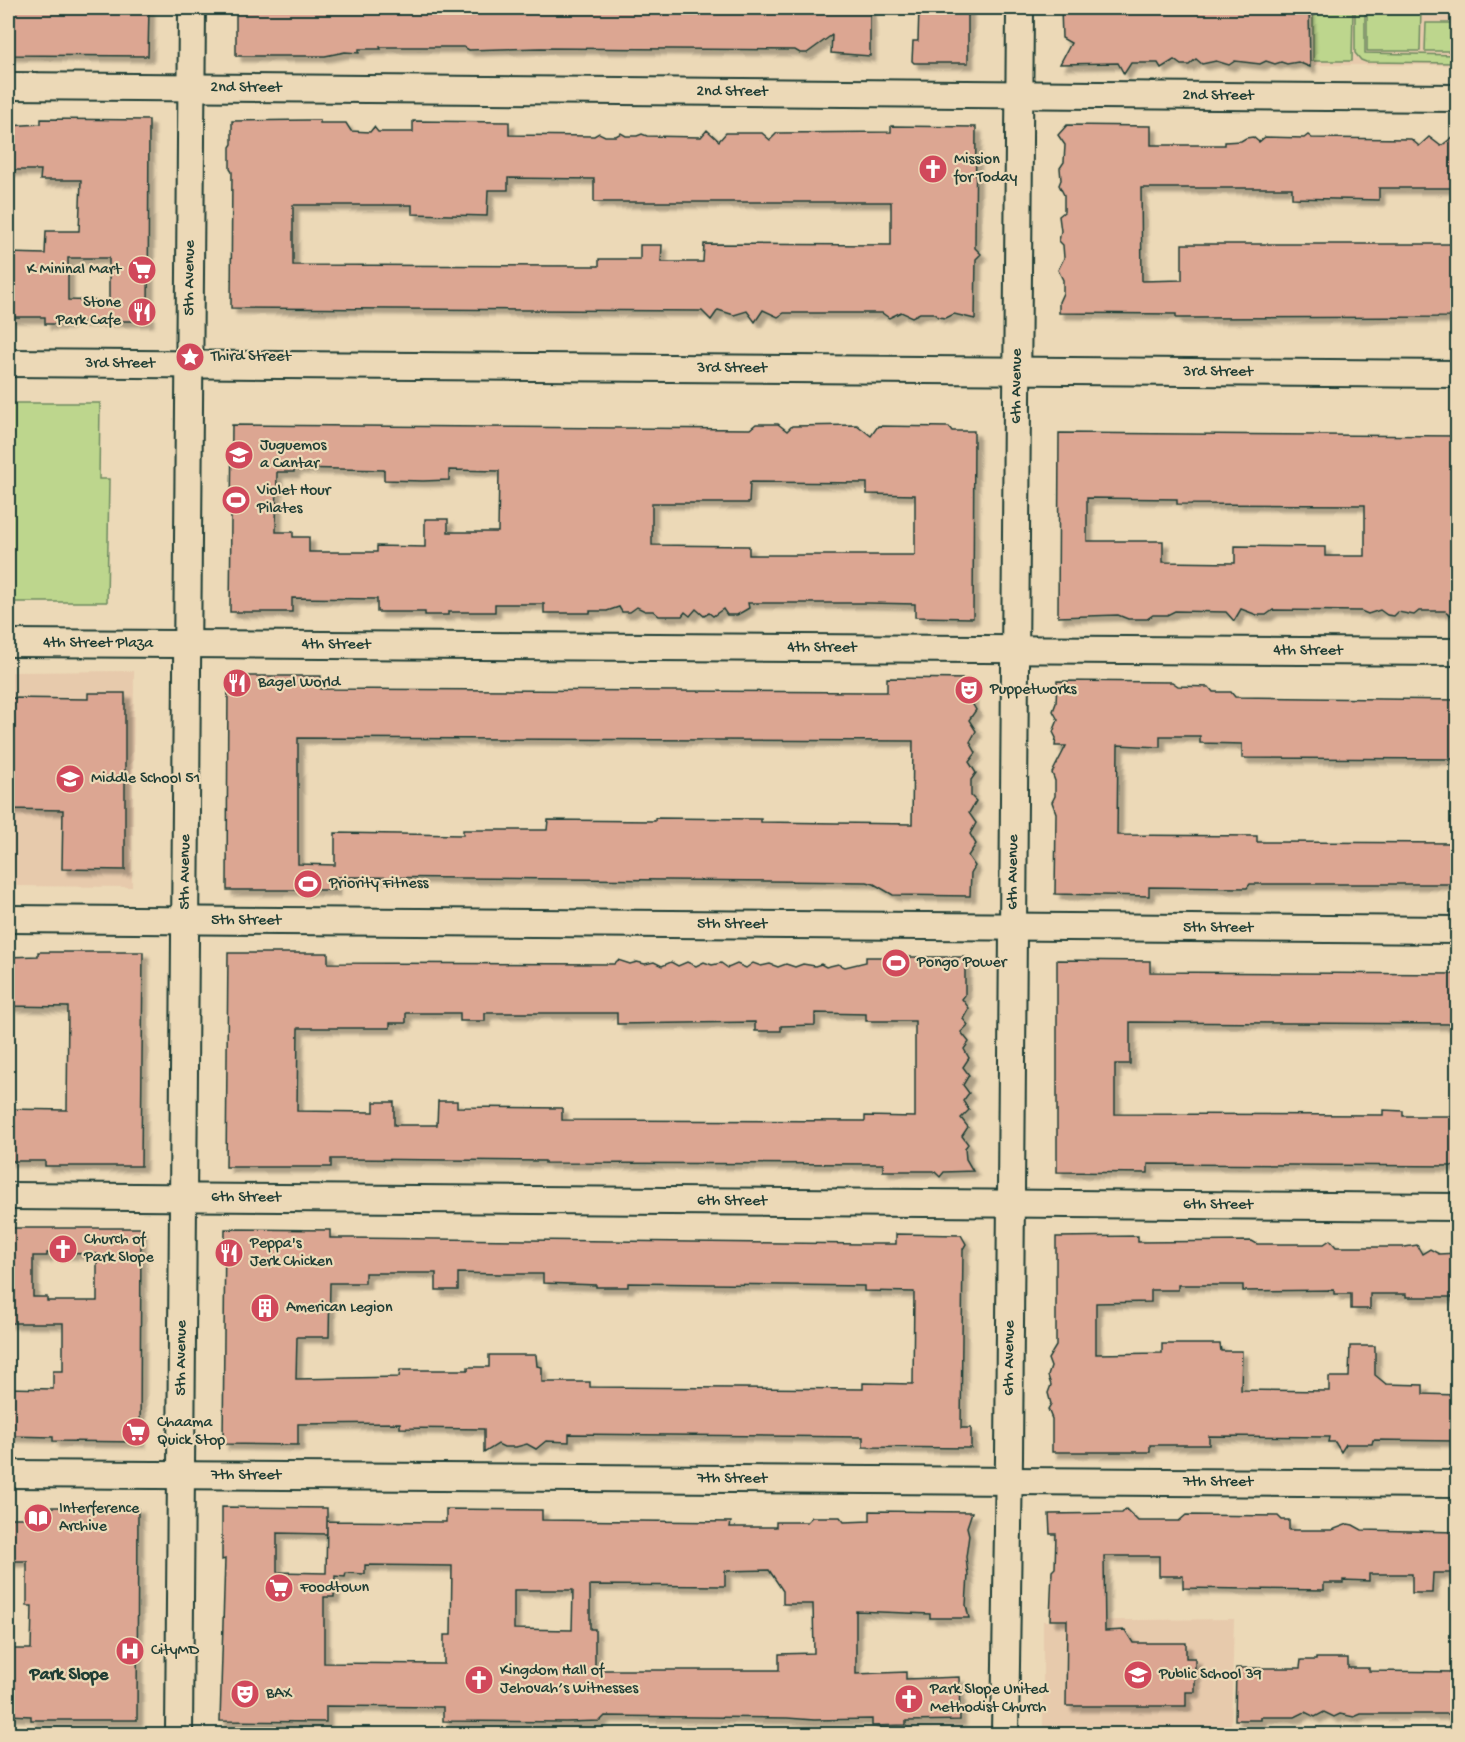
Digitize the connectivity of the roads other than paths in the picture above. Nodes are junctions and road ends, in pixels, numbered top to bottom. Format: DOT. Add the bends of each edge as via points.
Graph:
graph roads {
  1 [pos="192,8"];
  2 [pos="1020,8"];
  3 [pos="8,86"];
  4 [pos="191,88"];
  5 [pos="1020,94"];
  6 [pos="1458,98"];
  7 [pos="8,363"];
  8 [pos="189,365"];
  9 [pos="1017,371"];
  10 [pos="1458,374"];
  11 [pos="8,643"];
  12 [pos="187,644"];
  13 [pos="1015,650"];
  14 [pos="1458,652"];
  15 [pos="8,919"];
  16 [pos="185,920"];
  17 [pos="1013,926"];
  18 [pos="1458,930"];
  19 [pos="8,1196"];
  20 [pos="183,1198"];
  21 [pos="1011,1204"];
  22 [pos="1458,1207"];
  23 [pos="8,1474"];
  24 [pos="181,1475"];
  25 [pos="1009,1481"];
  26 [pos="1458,1484"];
  27 [pos="179,1734"];
  28 [pos="1005,1734"];
  1 -- 4 [label="street, 5th Avenue"];
  2 -- 5 [label="street, 6th Avenue"];
  3 -- 4 [label="street, 2nd Street"];
  4 -- 5 [label="street, 2nd Street"];
  4 -- 8 [label="street, 5th Avenue"];
  5 -- 6 [label="street, 2nd Street"];
  5 -- 9 [label="street, 6th Avenue"];
  7 -- 8 [label="street, 3rd Street"];
  8 -- 9 [label="street, 3rd Street"];
  8 -- 12 [label="street, 5th Avenue"];
  9 -- 10 [label="street, 3rd Street"];
  9 -- 13 [label="street, 6th Avenue"];
  11 -- 12 [label="street, 4th Street Plaza"];
  12 -- 13 [label="street, 4th Street"];
  12 -- 16 [label="street, 5th Avenue"];
  13 -- 14 [label="street, 4th Street"];
  13 -- 17 [label="street, 6th Avenue"];
  15 -- 16 [label="street, 5th Street"];
  16 -- 17 [label="street, 5th Street"];
  16 -- 20 [label="street, 5th Avenue"];
  17 -- 18 [label="street, 5th Street"];
  17 -- 21 [label="street, 6th Avenue"];
  19 -- 20 [label="street, 6th Street"];
  20 -- 21 [label="street, 6th Street"];
  20 -- 24 [label="street, 5th Avenue"];
  21 -- 22 [label="street, 6th Street"];
  21 -- 25 [label="street, 6th Avenue"];
  23 -- 24 [label="street, 7th Street"];
  24 -- 25 [label="street, 7th Street"];
  24 -- 27 [label="street, 5th Avenue"];
  25 -- 26 [label="street, 7th Street"];
  25 -- 28 [label="street, 6th Avenue"];
}
